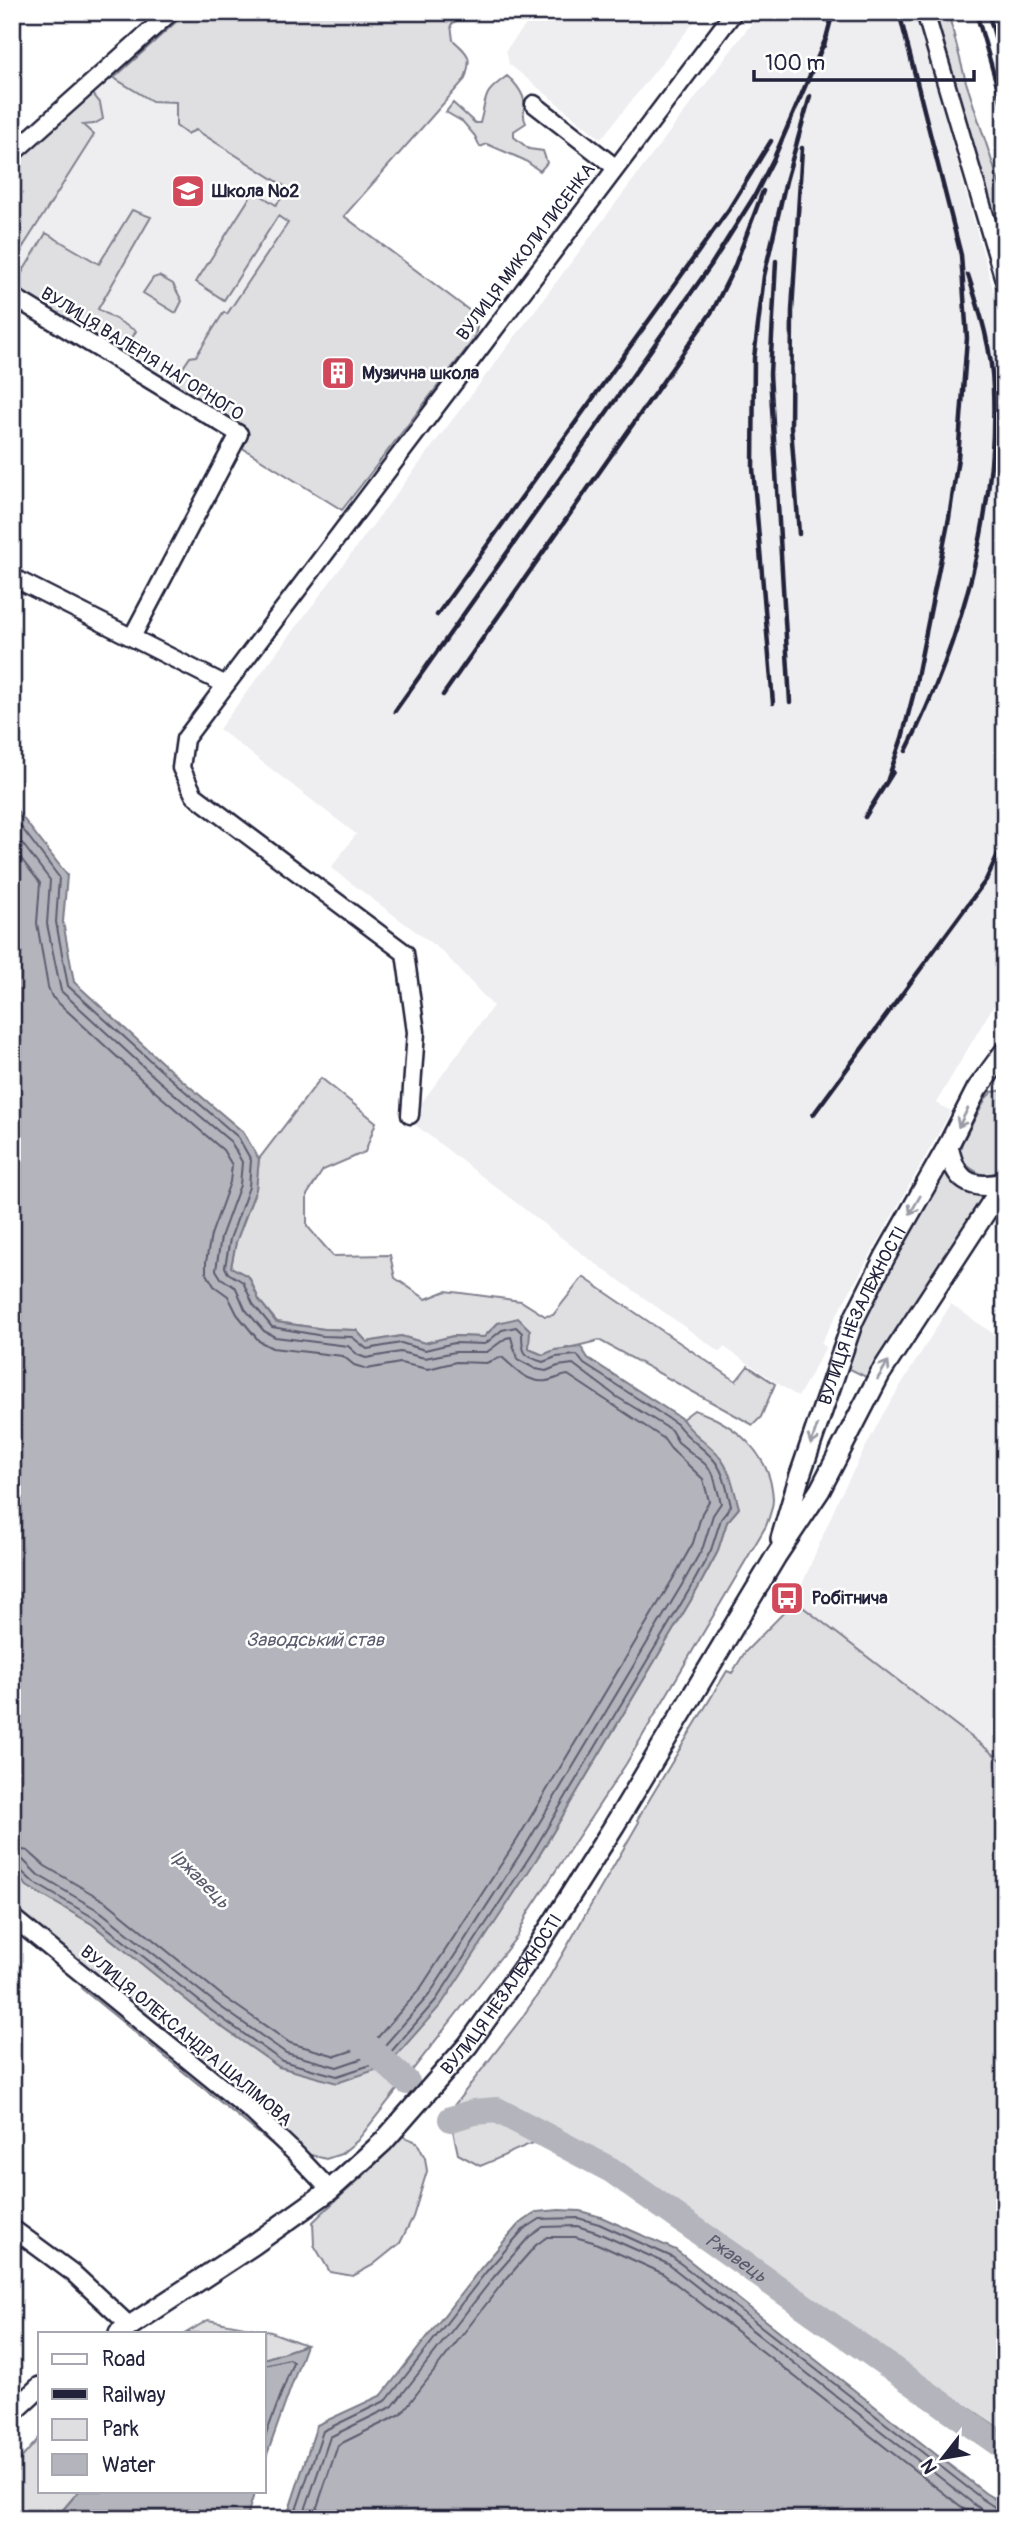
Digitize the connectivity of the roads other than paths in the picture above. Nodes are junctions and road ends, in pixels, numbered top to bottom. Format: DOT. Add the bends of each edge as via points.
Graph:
graph roads {
  1 [pos="171,12"];
  2 [pos="734,12"];
  3 [pos="925,12"];
  4 [pos="534,104"];
  5 [pos="12,154"];
  6 [pos="615,167"];
  7 [pos="1005,283"];
  8 [pos="12,296"];
  9 [pos="12,577"];
  10 [pos="132,637"];
  11 [pos="224,684"];
  12 [pos="1005,1038"];
  13 [pos="1005,1051"];
  14 [pos="1005,1079"];
  15 [pos="977,1089"];
  16 [pos="410,1115"];
  17 [pos="948,1146"];
  18 [pos="1004,1183"];
  19 [pos="776,1556"];
  20 [pos="12,1917"];
  21 [pos="330,2190"];
  22 [pos="12,2228"];
  23 [pos="125,2330"];
  24 [pos="38,2389"];
  25 [pos="12,2413"];
  1 -- 5 [label="street"];
  2 -- 6 [label="street, ВУЛИЦЯ МИКОЛИ ЛИСЕНКА"];
  3 -- 7 [label="street"];
  4 -- 6 [label="street"];
  6 -- 11 [label="street, ВУЛИЦЯ МИКОЛИ ЛИСЕНКА"];
  8 -- 10 [label="street, ВУЛИЦЯ ВАЛЕРІЯ НАГОРНОГО" via="239,434"];
  9 -- 10 [label="street"];
  10 -- 11 [label="street"];
  11 -- 16 [label="street, ВУЛИЦЯ МИКОЛИ ЛИСЕНКА" via="185,739 181,768 194,795 405,953 416,1032"];
  12 -- 15 [label="street"];
  13 -- 15 [label="main road, ВУЛИЦЯ НЕЗАЛЕЖНОСТІ"];
  14 -- 15 [label="main road"];
  15 -- 17 [label="main road, ВУЛИЦЯ НЕЗАЛЕЖНОСТІ, one-way"];
  17 -- 18 [label="main road" via="954,1167 973,1185 984,1188"];
  17 -- 19 [label="main road, ВУЛИЦЯ НЕЗАЛЕЖНОСТІ, one-way" via="853,1321"];
  19 -- 18 [label="main road, ВУЛИЦЯ НЕЗАЛЕЖНОСТІ, one-way" via="820,1490 880,1374"];
  19 -- 21 [label="main road, ВУЛИЦЯ НЕЗАЛЕЖНОСТІ" via="506,1995 383,2142"];
  20 -- 21 [label="street, ВУЛИЦЯ ОЛЕКСАНДРА ШАЛІМОВА" via="252,2112"];
  21 -- 23 [label="main road, ВУЛИЦЯ НЕЗАЛЕЖНОСТІ"];
  22 -- 23 [label="street" via="73,2273"];
  24 -- 25 [label="main road"];
}
